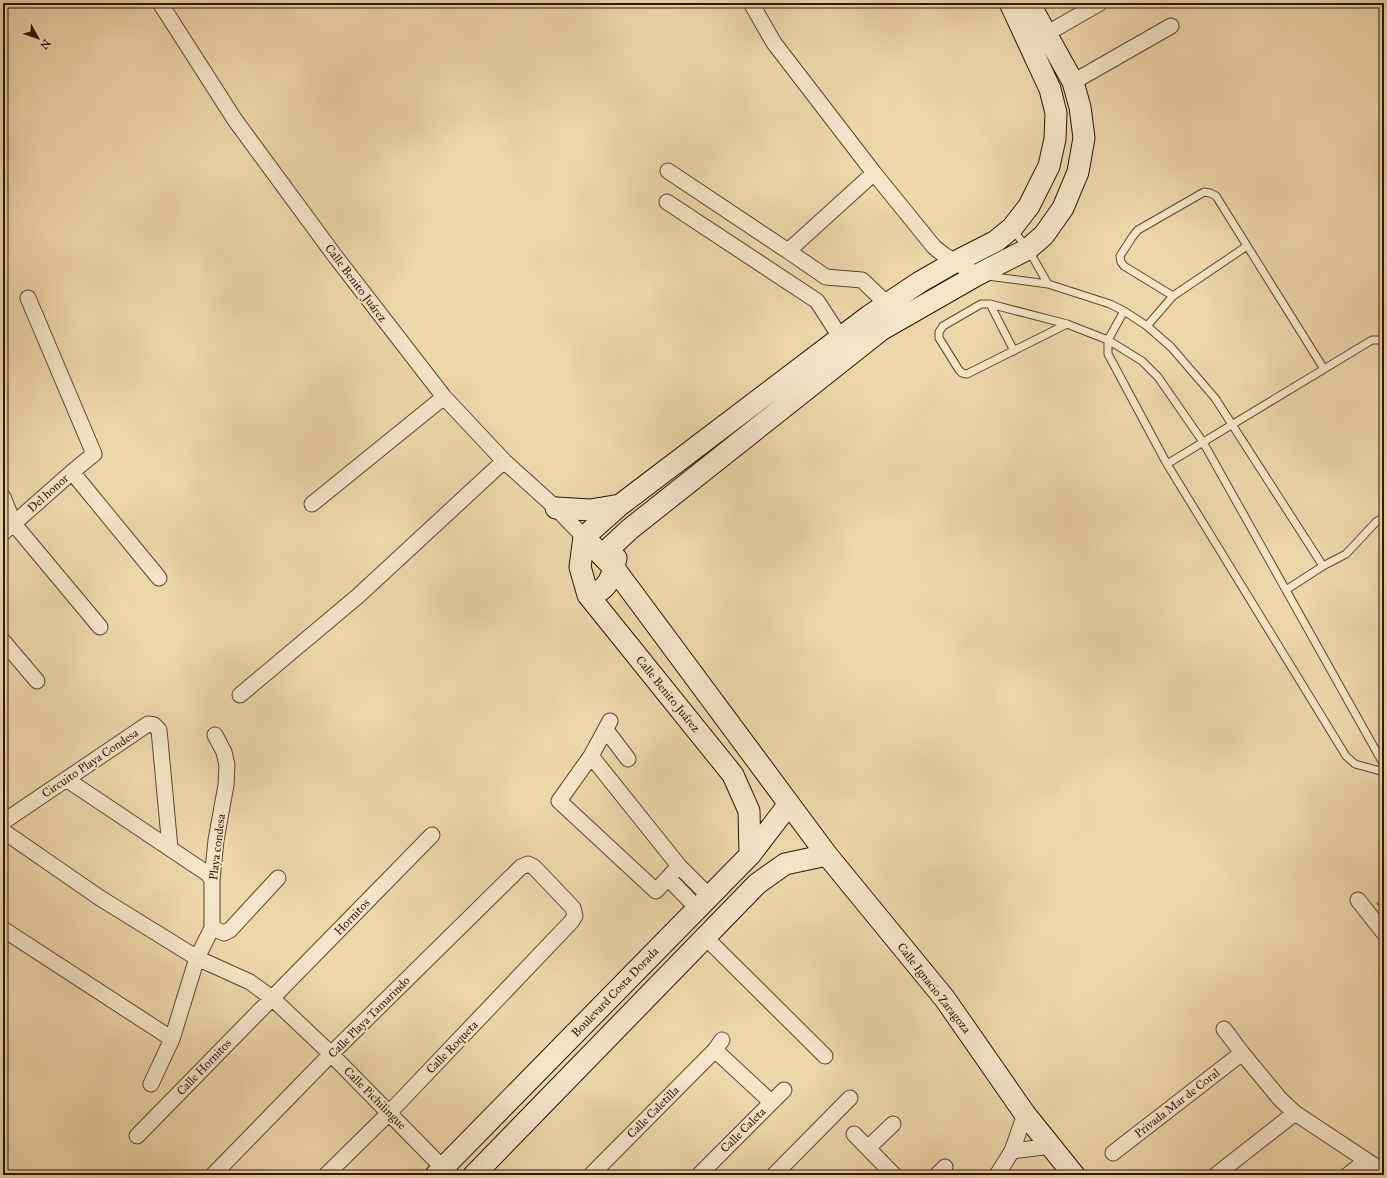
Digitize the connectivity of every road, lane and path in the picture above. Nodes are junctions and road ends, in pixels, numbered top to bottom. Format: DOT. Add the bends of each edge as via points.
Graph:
graph roads {
  1 [pos="160,3"];
  2 [pos="751,3"];
  3 [pos="1010,3"];
  4 [pos="1030,3"];
  5 [pos="1100,3"];
  6 [pos="1171,26"];
  7 [pos="1046,34"];
  8 [pos="1072,82"];
  9 [pos="668,171"];
  10 [pos="874,173"];
  11 [pos="667,202"];
  12 [pos="1012,228"];
  13 [pos="1247,246"];
  14 [pos="1028,249"];
  15 [pos="788,251"];
  16 [pos="955,262"];
  17 [pos="977,275"];
  18 [pos="1048,284"];
  19 [pos="1173,296"];
  20 [pos="28,298"];
  21 [pos="888,304"];
  22 [pos="990,304"];
  23 [pos="1124,311"];
  24 [pos="875,323"];
  25 [pos="1067,324"];
  26 [pos="1147,326"];
  27 [pos="849,340"];
  28 [pos="1108,340"];
  29 [pos="1384,342"];
  30 [pos="1014,351"];
  31 [pos="1324,370"];
  32 [pos="812,372"];
  33 [pos="444,397"];
  34 [pos="1232,425"];
  35 [pos="1202,442"];
  36 [pos="504,461"];
  37 [pos="1167,464"];
  38 [pos="72,472"];
  39 [pos="3,497"];
  40 [pos="312,504"];
  41 [pos="620,505"];
  42 [pos="556,508"];
  43 [pos="1384,517"];
  44 [pos="9,528"];
  45 [pos="584,537"];
  46 [pos="608,562"];
  47 [pos="1323,566"];
  48 [pos="159,578"];
  49 [pos="1286,590"];
  50 [pos="588,595"];
  51 [pos="100,627"];
  52 [pos="3,641"];
  53 [pos="37,681"];
  54 [pos="240,695"];
  55 [pos="215,735"];
  56 [pos="591,756"];
  57 [pos="628,759"];
  58 [pos="1384,765"];
  59 [pos="1384,772"];
  60 [pos="66,778"];
  61 [pos="789,804"];
  62 [pos="3,822"];
  63 [pos="3,831"];
  64 [pos="432,835"];
  65 [pos="170,848"];
  66 [pos="827,854"];
  67 [pos="750,855"];
  68 [pos="679,866"];
  69 [pos="278,878"];
  70 [pos="668,878"];
  71 [pos="212,880"];
  72 [pos="1358,900"];
  73 [pos="697,908"];
  74 [pos="575,916"];
  75 [pos="212,928"];
  76 [pos="3,929"];
  77 [pos="1384,933"];
  78 [pos="705,937"];
  79 [pos="197,958"];
  80 [pos="679,964"];
  81 [pos="272,998"];
  82 [pos="1224,1029"];
  83 [pos="172,1039"];
  84 [pos="1242,1053"];
  85 [pos="331,1054"];
  86 [pos="825,1056"];
  87 [pos="151,1084"];
  88 [pos="784,1090"];
  89 [pos="850,1098"];
  90 [pos="771,1102"];
  91 [pos="389,1113"];
  92 [pos="1295,1113"];
  93 [pos="1025,1114"];
  94 [pos="893,1124"];
  95 [pos="854,1134"];
  96 [pos="137,1136"];
  97 [pos="1052,1146"];
  98 [pos="868,1148"];
  99 [pos="1012,1152"];
  100 [pos="1113,1153"];
  101 [pos="1366,1161"];
  102 [pos="1384,1172"];
  103 [pos="444,1173"];
  104 [pos="213,1175"];
  105 [pos="326,1175"];
  106 [pos="474,1175"];
  107 [pos="591,1175"];
  108 [pos="699,1175"];
  109 [pos="774,1175"];
  110 [pos="894,1175"];
  111 [pos="997,1175"];
  112 [pos="1074,1175"];
  113 [pos="1216,1175"];
  114 [pos="1348,1175"];
  1 -- 33 [label="street, Calle Benito Juárez" via="235,120 335,256"];
  2 -- 10 [label="street" via="774,43"];
  3 -- 12 [label="main road" via="1050,89 1056,113 1056,139 1050,166 1029,206"];
  4 -- 7 [label="main road"];
  5 -- 7 [label="street"];
  6 -- 8 [label="street"];
  7 -- 8 [label="main road"];
  8 -- 14 [label="main road" via="1080,107 1084,138 1078,172 1063,208 1044,235"];
  9 -- 15 [label="street"];
  10 -- 15 [label="street"];
  10 -- 16 [label="street" via="934,247"];
  11 -- 27 [label="street" via="816,301"];
  12 -- 14 [label="lane"];
  12 -- 16 [label="main road" via="996,241"];
  13 -- 19 [label="lane"];
  13 -- 19 [label="lane" via="1216,196 1204,192 1138,230 1120,256 1121,262"];
  13 -- 31 [label="lane"];
  14 -- 17 [label="main road"];
  14 -- 18 [label="lane"];
  15 -- 21 [label="street" via="826,277 862,280"];
  16 -- 17 [label="street"];
  16 -- 21 [label="main road"];
  17 -- 18 [label="lane"];
  17 -- 24 [label="main road"];
  18 -- 23 [label="lane"];
  19 -- 26 [label="lane"];
  20 -- 38 [label="street, Del honor" via="94,454"];
  21 -- 24 [label="main road"];
  22 -- 25 [label="lane"];
  22 -- 30 [label="lane"];
  22 -- 30 [label="lane" via="981,304 943,326 939,338 958,370 967,374"];
  23 -- 26 [label="lane"];
  23 -- 28 [label="lane"];
  24 -- 27 [label="main road"];
  25 -- 28 [label="lane"];
  25 -- 30 [label="lane"];
  26 -- 34 [label="lane" via="1171,347 1215,398"];
  27 -- 32 [label="main road"];
  28 -- 35 [label="lane" via="1142,361 1158,377"];
  28 -- 37 [label="lane" via="1108,354"];
  29 -- 31 [label="lane" via="1372,340"];
  31 -- 34 [label="lane"];
  32 -- 41 [label="main road"];
  32 -- 46 [label="main road" via="630,529"];
  33 -- 36 [label="street, Calle Benito Juárez"];
  33 -- 40 [label="street"];
  34 -- 35 [label="lane"];
  34 -- 47 [label="lane"];
  35 -- 37 [label="lane"];
  35 -- 49 [label="lane"];
  36 -- 42 [label="street, Calle Benito Juárez"];
  36 -- 54 [label="street" via="358,596"];
  37 -- 59 [label="lane" via="1346,756 1355,764"];
  38 -- 44 [label="street, Del honor"];
  38 -- 48 [label="street"];
  39 -- 44 [label="street"];
  41 -- 42 [label="main road" via="590,510"];
  41 -- 45 [label="main road"];
  42 -- 45 [label="street, Calle Benito Juárez"];
  43 -- 47 [label="lane" via="1346,554"];
  44 -- 51 [label="street"];
  45 -- 46 [label="main road, Calle Benito Juárez"];
  45 -- 50 [label="main road, Calle Benito Juárez" via="580,567"];
  46 -- 50 [label="main road" via="603,590"];
  46 -- 61 [label="main road, Calle Benito Juárez"];
  47 -- 49 [label="lane"];
  49 -- 58 [label="lane"];
  50 -- 67 [label="main road, Calle Benito Juárez" via="733,775 749,811"];
  52 -- 53 [label="street"];
  55 -- 71 [label="street, Playa condesa" via="224,752 227,765"];
  56 -- 57 [label="street" via="608,726"];
  56 -- 68 [label="street"];
  56 -- 70 [label="street" via="560,802 656,892"];
  60 -- 62 [label="street, Circuito Playa Condesa"];
  60 -- 65 [label="street"];
  60 -- 65 [label="street, Circuito Playa Condesa" via="148,724 154,725 159,730"];
  61 -- 66 [label="main road, Calle Ignacio Zaragoza"];
  61 -- 67 [label="main road, Boulevard Costa Dorada"];
  63 -- 79 [label="street, Calle Pichilingue" via="100,898"];
  64 -- 81 [label="street, Hornitos"];
  65 -- 71 [label="street" via="208,874"];
  66 -- 78 [label="main road" via="785,864 757,884"];
  66 -- 93 [label="main road, Calle Ignacio Zaragoza" via="945,999"];
  67 -- 73 [label="main road, Boulevard Costa Dorada"];
  68 -- 70 [label="street"];
  68 -- 73 [label="street"];
  69 -- 75 [label="street" via="230,930 224,933"];
  70 -- 73 [label="street"];
  71 -- 75 [label="street, Playa condesa"];
  72 -- 77 [label="street"];
  73 -- 80 [label="main road" via="686,931 669,951 670,956"];
  73 -- 103 [label="main road, Boulevard Costa Dorada"];
  74 -- 85 [label="street, Calle Playa Tamarindo" via="573,908 534,868 528,864 521,866"];
  74 -- 91 [label="street, Calle Roqueta"];
  75 -- 79 [label="street, Playa condesa"];
  76 -- 83 [label="street"];
  78 -- 80 [label="main road"];
  78 -- 86 [label="street"];
  79 -- 81 [label="street, Calle Pichilingue" via="250,982"];
  79 -- 83 [label="street"];
  80 -- 106 [label="main road"];
  81 -- 85 [label="street, Calle Pichilingue"];
  81 -- 96 [label="street, Calle Hornitos"];
  82 -- 84 [label="street"];
  83 -- 87 [label="street"];
  84 -- 92 [label="street"];
  84 -- 100 [label="street, Privada Mar de Coral"];
  85 -- 91 [label="street, Calle Pichilingue"];
  85 -- 104 [label="street, Calle Playa Tamarindo"];
  88 -- 90 [label="street, Calle Caleta"];
  89 -- 109 [label="street"];
  90 -- 107 [label="street, Calle Caletilla" via="719,1045"];
  90 -- 108 [label="street, Calle Caleta"];
  91 -- 103 [label="street, Calle Pichilingue"];
  91 -- 105 [label="street, Calle Roqueta"];
  92 -- 101 [label="street"];
  92 -- 113 [label="street"];
  93 -- 97 [label="main road, Calle Ignacio Zaragoza"];
  93 -- 99 [label="street"];
  94 -- 98 [label="street"];
  95 -- 98 [label="street"];
  97 -- 99 [label="street"];
  97 -- 112 [label="main road, Calle Ignacio Zaragoza"];
  98 -- 110 [label="street"];
  99 -- 111 [label="street"];
  101 -- 102 [label="street"];
  101 -- 114 [label="street"];
}
